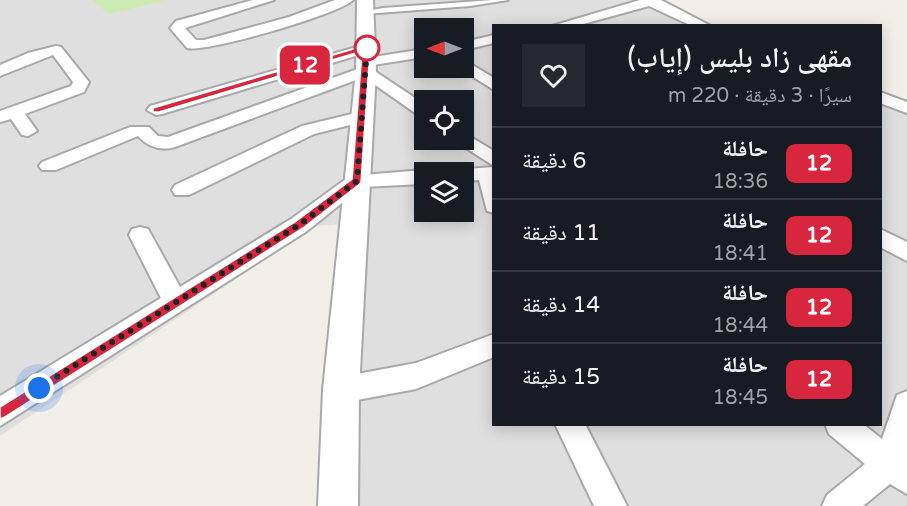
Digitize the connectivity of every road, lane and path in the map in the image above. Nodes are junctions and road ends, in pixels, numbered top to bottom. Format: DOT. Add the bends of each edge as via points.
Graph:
graph roads {
  1 [pos="268,0"];
  2 [pos="505,0"];
  3 [pos="653,1"];
  4 [pos="359,4"];
  5 [pos="583,23"];
  6 [pos="700,24"];
  7 [pos="492,39"];
  8 [pos="474,44"];
  9 [pos="414,54"];
  10 [pos="366,60"];
  11 [pos="0,71"];
  12 [pos="474,72"];
  13 [pos="492,85"];
  14 [pos="882,98"];
  15 [pos="414,102"];
  16 [pos="907,108"];
  17 [pos="156,110"];
  18 [pos="8,115"];
  19 [pos="360,117"];
  20 [pos="28,131"];
  21 [pos="474,150"];
  22 [pos="49,166"];
  23 [pos="492,169"];
  24 [pos="474,173"];
  25 [pos="414,178"];
  26 [pos="357,181"];
  27 [pos="182,190"];
  28 [pos="140,235"];
  29 [pos="882,238"];
  30 [pos="907,252"];
  31 [pos="176,303"];
  32 [pos="492,346"];
  33 [pos="341,390"];
  34 [pos="907,405"];
  35 [pos="0,412"];
  36 [pos="570,426"];
  37 [pos="842,426"];
  38 [pos="899,471"];
  39 [pos="841,505"];
  40 [pos="338,506"];
  41 [pos="611,506"];
  1 -- 4 [label="street" via="177,28 192,45 204,44"];
  2 -- 4 [label="lane" via="455,7"];
  3 -- 5 [label="street"];
  3 -- 6 [label="street"];
  4 -- 10 [label="street"];
  7 -- 8 [label="street"];
  9 -- 10 [label="street"];
  10 -- 15 [label="street"];
  10 -- 17 [label="street"];
  10 -- 19 [label="street"];
  10 -- 22 [label="street" via="169,143 159,143 143,131 136,131"];
  11 -- 18 [label="street" via="56,50 81,82 78,89"];
  12 -- 13 [label="street"];
  14 -- 16 [label="street"];
  18 -- 20 [label="street"];
  19 -- 26 [label="street"];
  19 -- 27 [label="street" via="308,130"];
  21 -- 23 [label="street"];
  23 -- 24 [label="street"];
  25 -- 26 [label="street"];
  26 -- 31 [label="street" via="299,225"];
  26 -- 33 [label="street"];
  28 -- 31 [label="street"];
  29 -- 30 [label="street"];
  31 -- 35 [label="street"];
  32 -- 33 [label="street" via="416,376"];
  33 -- 40 [label="street"];
  34 -- 38 [label="street"];
  36 -- 41 [label="street"];
  37 -- 38 [label="street"];
  38 -- 39 [label="street"];
}
